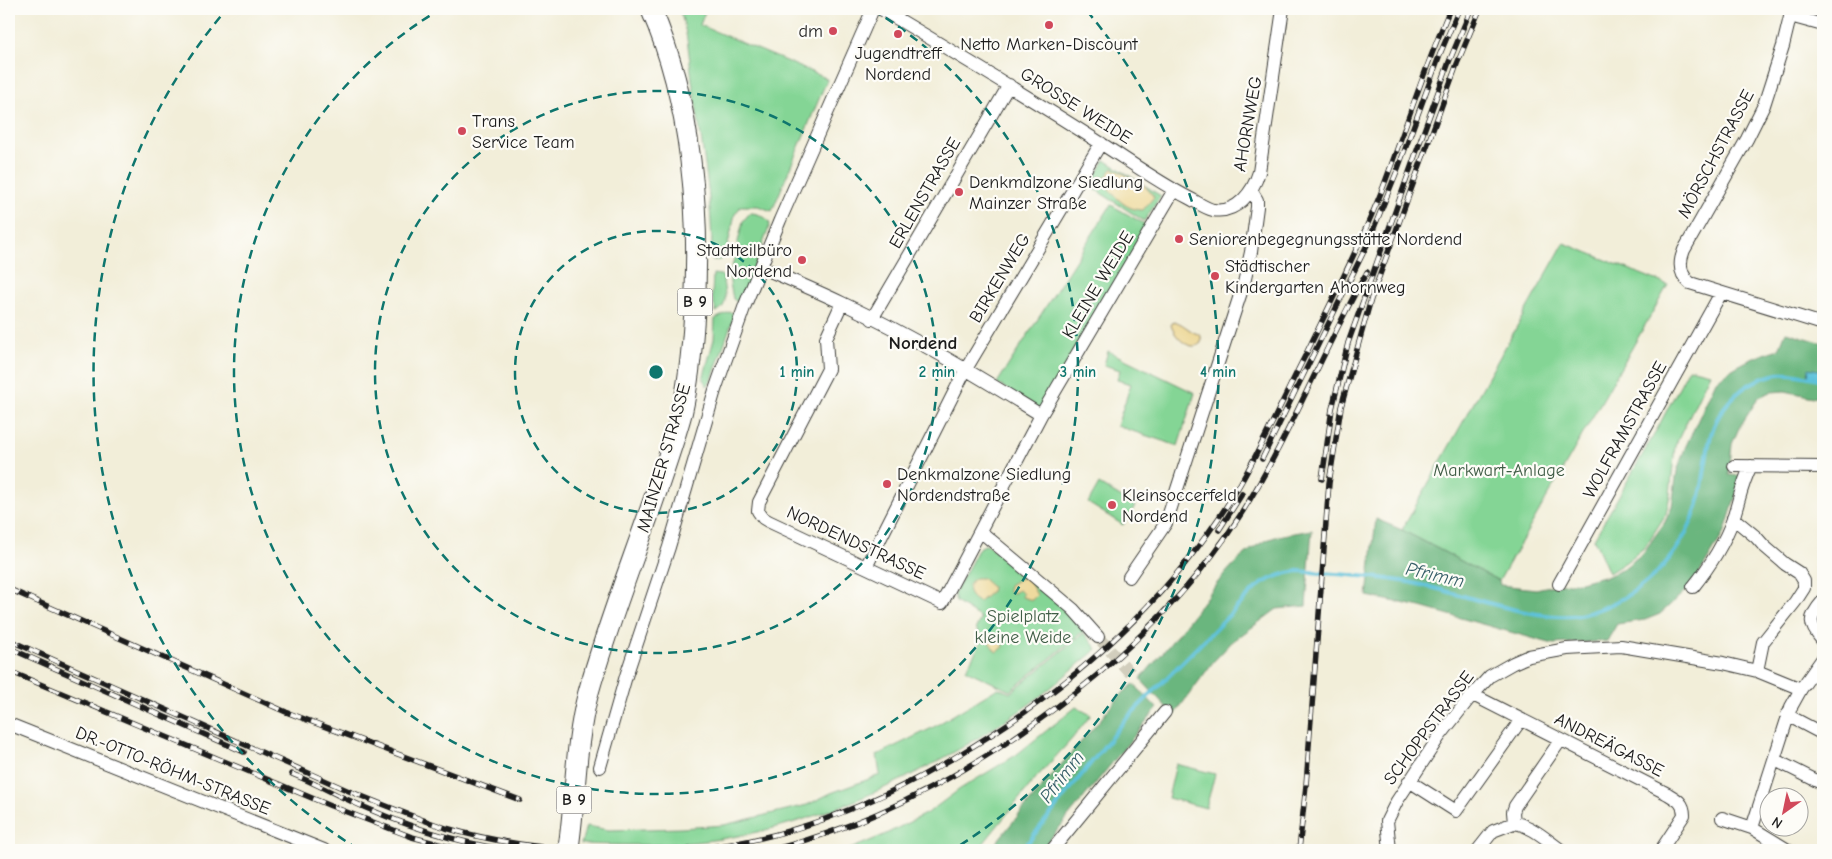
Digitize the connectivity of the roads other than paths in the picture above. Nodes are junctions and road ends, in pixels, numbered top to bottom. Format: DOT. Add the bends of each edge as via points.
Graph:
graph roads {
  1 [pos="651,9"];
  2 [pos="873,9"];
  3 [pos="881,9"];
  4 [pos="1283,9"];
  5 [pos="1791,12"];
  6 [pos="1823,25"];
  7 [pos="1009,85"];
  8 [pos="1101,143"];
  9 [pos="1174,190"];
  10 [pos="1251,190"];
  11 [pos="761,268"];
  12 [pos="1721,293"];
  13 [pos="842,302"];
  14 [pos="872,318"];
  15 [pos="1823,324"];
  16 [pos="966,369"];
  17 [pos="1041,415"];
  18 [pos="1734,466"];
  19 [pos="1751,466"];
  20 [pos="1823,467"];
  21 [pos="1733,518"];
  22 [pos="980,531"];
  23 [pos="866,567"];
  24 [pos="1129,577"];
  25 [pos="1559,584"];
  26 [pos="1693,587"];
  27 [pos="1823,601"];
  28 [pos="942,603"];
  29 [pos="1098,637"];
  30 [pos="1823,642"];
  31 [pos="1823,658"];
  32 [pos="1757,671"];
  33 [pos="1800,688"];
  34 [pos="1473,695"];
  35 [pos="1165,712"];
  36 [pos="1787,715"];
  37 [pos="1521,720"];
  38 [pos="9,724"];
  39 [pos="1823,734"];
  40 [pos="1560,740"];
  41 [pos="1775,760"];
  42 [pos="600,767"];
  43 [pos="1410,781"];
  44 [pos="1823,784"];
  45 [pos="1722,818"];
  46 [pos="1514,823"];
  47 [pos="1752,828"];
  48 [pos="569,844"];
  49 [pos="324,850"];
  50 [pos="1052,850"];
  51 [pos="1390,850"];
  52 [pos="1478,850"];
  53 [pos="1561,850"];
  54 [pos="1661,850"];
  55 [pos="1788,850"];
  1 -- 48 [label="main road, MAINZER STRASSE / B 9" via="676,85 693,183 697,255 690,366 682,412 588,694 576,757"];
  2 -- 11 [label="street, MAINZER STRASSE"];
  3 -- 7 [label="street, GROSSE WEIDE"];
  4 -- 10 [label="street, AHORNWEG" via="1263,157"];
  5 -- 6 [label="street"];
  5 -- 12 [label="street, MÖRSCHSTRASSE" via="1764,105 1681,258 1684,278"];
  7 -- 8 [label="street, GROSSE WEIDE"];
  7 -- 14 [label="street, ERLENSTRASSE"];
  8 -- 9 [label="street, GROSSE WEIDE"];
  8 -- 16 [label="street, BIRKENWEG"];
  9 -- 10 [label="street, GROSSE WEIDE" via="1205,207 1220,210 1241,202"];
  9 -- 17 [label="street, KLEINE WEIDE"];
  10 -- 24 [label="street, AHORNWEG" via="1257,207 1251,252 1237,309 1166,523"];
  11 -- 13 [label="street"];
  11 -- 42 [label="street, MAINZER STRASSE" via="715,390"];
  12 -- 15 [label="street"];
  12 -- 25 [label="street, WOLFRAMSTRASSE"];
  13 -- 14 [label="street"];
  13 -- 23 [label="street, NORDENDSTRASSE" via="826,338 828,369 759,502 758,511 768,521"];
  14 -- 16 [label="street"];
  16 -- 17 [label="street"];
  16 -- 23 [label="street, BIRKENWEG"];
  17 -- 22 [label="street, KLEINE WEIDE"];
  18 -- 19 [label="street"];
  19 -- 20 [label="street"];
  19 -- 21 [label="street"];
  21 -- 26 [label="street" via="1710,566"];
  21 -- 32 [label="street" via="1799,573 1804,581 1804,588 1795,602 1763,642"];
  22 -- 28 [label="street, KLEINE WEIDE"];
  22 -- 29 [label="street" via="1073,609"];
  23 -- 28 [label="street, NORDENDSTRASSE"];
  27 -- 30 [label="street" via="1811,619"];
  31 -- 33 [label="street"];
  32 -- 33 [label="street, SCHOPPSTRASSE"];
  32 -- 34 [label="street, SCHOPPSTRASSE" via="1621,646 1567,649 1529,656 1513,663 1490,676"];
  33 -- 36 [label="street"];
  34 -- 37 [label="street, ANDREÄGASSE"];
  34 -- 43 [label="street, SCHOPPSTRASSE" via="1439,737"];
  35 -- 50 [label="street"];
  36 -- 39 [label="street"];
  36 -- 41 [label="street"];
  37 -- 40 [label="street, ANDREÄGASSE"];
  37 -- 43 [label="street" via="1456,811"];
  38 -- 49 [label="street, DR.-OTTO-RÖHM-STRASSE"];
  40 -- 46 [label="street" via="1514,806"];
  40 -- 54 [label="street, ANDREÄGASSE" via="1681,802 1684,815"];
  41 -- 44 [label="street"];
  41 -- 47 [label="street"];
  43 -- 51 [label="street, SCHOPPSTRASSE" via="1387,821"];
  45 -- 47 [label="street"];
  46 -- 52 [label="street" via="1493,831"];
  46 -- 53 [label="street" via="1528,827"];
  47 -- 55 [label="street"];
}
